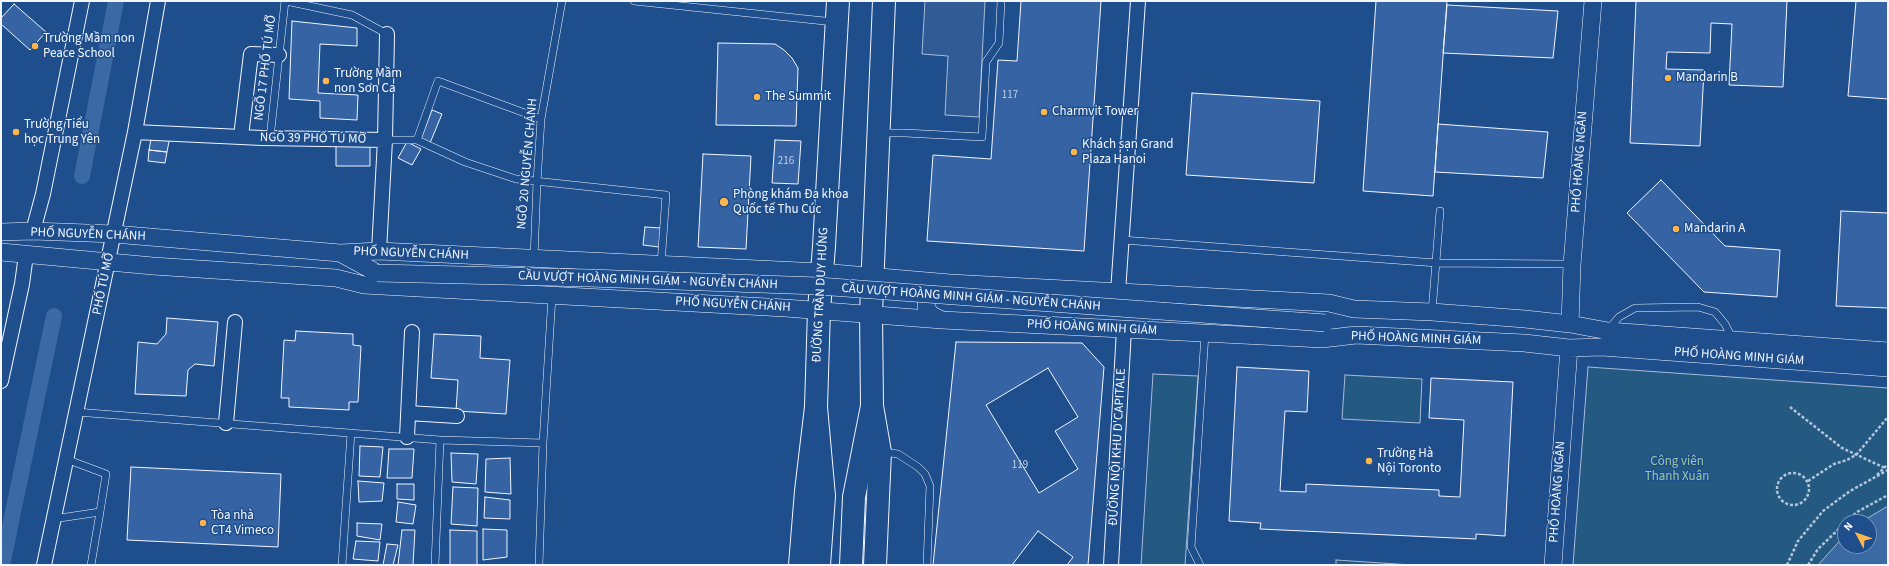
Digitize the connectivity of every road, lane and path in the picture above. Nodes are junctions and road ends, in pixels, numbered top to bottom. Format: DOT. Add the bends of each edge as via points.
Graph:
graph roads {
  1 [pos="82,1"];
  2 [pos="158,1"];
  3 [pos="286,1"];
  4 [pos="562,1"];
  5 [pos="634,1"];
  6 [pos="884,1"];
  7 [pos="1001,1"];
  8 [pos="1138,1"];
  9 [pos="1593,1"];
  10 [pos="838,12"];
  11 [pos="387,34"];
  12 [pos="279,55"];
  13 [pos="542,119"];
  14 [pos="135,132"];
  15 [pos="878,133"];
  16 [pos="241,136"];
  17 [pos="270,138"];
  18 [pos="385,140"];
  19 [pos="417,140"];
  20 [pos="537,182"];
  21 [pos="1440,211"];
  22 [pos="33,231"];
  23 [pos="1,232"];
  24 [pos="114,234"];
  25 [pos="1122,240"];
  26 [pos="379,251"];
  27 [pos="1,252"];
  28 [pos="340,253"];
  29 [pos="26,255"];
  30 [pos="534,258"];
  31 [pos="108,262"];
  32 [pos="1437,263"];
  33 [pos="661,264"];
  34 [pos="1563,264"];
  35 [pos="737,269"];
  36 [pos="821,272"];
  37 [pos="377,273"];
  38 [pos="873,276"];
  39 [pos="336,278"];
  40 [pos="950,283"];
  41 [pos="1118,292"];
  42 [pos="552,296"];
  43 [pos="724,304"];
  44 [pos="1354,309"];
  45 [pos="819,310"];
  46 [pos="1432,312"];
  47 [pos="871,313"];
  48 [pos="942,320"];
  49 [pos="234,322"];
  50 [pos="1326,323"];
  51 [pos="1570,324"];
  52 [pos="1124,329"];
  53 [pos="1608,331"];
  54 [pos="412,332"];
  55 [pos="1205,334"];
  56 [pos="1356,334"];
  57 [pos="1733,340"];
  58 [pos="1569,348"];
  59 [pos="1888,351"];
  60 [pos="1888,368"];
  61 [pos="1,381"];
  62 [pos="872,406"];
  63 [pos="816,407"];
  64 [pos="1790,407"];
  65 [pos="76,412"];
  66 [pos="408,413"];
  67 [pos="457,416"];
  68 [pos="1888,417"];
  69 [pos="226,423"];
  70 [pos="351,433"];
  71 [pos="407,437"];
  72 [pos="440,440"];
  73 [pos="543,443"];
  74 [pos="880,452"];
  75 [pos="1856,455"];
  76 [pos="66,459"];
  77 [pos="1888,464"];
  78 [pos="1885,468"];
  79 [pos="1888,470"];
  80 [pos="1875,477"];
  81 [pos="1808,481"];
  82 [pos="1888,496"];
  83 [pos="100,512"];
  84 [pos="1855,514"];
  85 [pos="53,519"];
  86 [pos="1837,531"];
  87 [pos="44,565"];
  88 [pos="91,565"];
  89 [pos="342,565"];
  90 [pos="435,565"];
  91 [pos="539,565"];
  92 [pos="800,565"];
  93 [pos="820,565"];
  94 [pos="851,565"];
  95 [pos="875,565"];
  96 [pos="927,565"];
  97 [pos="1111,565"];
  98 [pos="1200,565"];
  99 [pos="1553,565"];
  100 [pos="1787,565"];
  101 [pos="1808,565"];
  1 -- 22 [label="street"];
  2 -- 14 [label="street, PHỐ TÚ MỠ"];
  3 -- 11 [label="lane" via="352,15"];
  3 -- 12 [label="lane, NGÕ 17 PHỐ TÚ MỠ"];
  4 -- 13 [label="lane, NGÕ 20 NGUYỄN CHÁNH"];
  5 -- 10 [label="lane"];
  6 -- 15 [label="main road"];
  7 -- 15 [label="lane" via="999,43 986,62 982,137"];
  8 -- 25 [label="street"];
  9 -- 51 [label="street, PHỐ HOÀNG NGÂN" via="1572,264"];
  10 -- 36 [label="main road, ĐƯỜNG TRẦN DUY HƯNG"];
  11 -- 18 [label="street"];
  12 -- 16 [label="street, NGÕ 39 PHỐ TÚ MỠ" via="251,54"];
  12 -- 17 [label="lane, NGÕ 17 PHỐ TÚ MỠ"];
  13 -- 19 [label="lane" via="438,80"];
  13 -- 20 [label="lane, NGÕ 20 NGUYỄN CHÁNH"];
  14 -- 16 [label="street, NGÕ 39 PHỐ TÚ MỠ"];
  14 -- 24 [label="street, PHỐ TÚ MỠ"];
  15 -- 38 [label="main road"];
  16 -- 17 [label="street, NGÕ 39 PHỐ TÚ MỠ"];
  17 -- 18 [label="street, NGÕ 39 PHỐ TÚ MỠ"];
  18 -- 19 [label="lane"];
  18 -- 26 [label="street"];
  19 -- 20 [label="lane" via="465,162 516,179"];
  20 -- 30 [label="lane, NGÕ 20 NGUYỄN CHÁNH"];
  20 -- 33 [label="lane" via="666,195"];
  21 -- 32 [label="lane"];
  22 -- 23 [label="street, PHỐ NGUYỄN CHÁNH"];
  22 -- 24 [label="street, PHỐ NGUYỄN CHÁNH"];
  24 -- 28 [label="street, PHỐ NGUYỄN CHÁNH"];
  24 -- 31 [label="street, PHỐ TÚ MỠ"];
  25 -- 32 [label="lane"];
  25 -- 41 [label="street"];
  26 -- 28 [label="street, PHỐ NGUYỄN CHÁNH"];
  26 -- 30 [label="street, PHỐ NGUYỄN CHÁNH"];
  27 -- 29 [label="street, PHỐ NGUYỄN CHÁNH"];
  28 -- 37 [label="street, CẦU VƯỢT HOÀNG MINH GIÁM - NGUYỄN CHÁNH"];
  29 -- 31 [label="street, PHỐ NGUYỄN CHÁNH"];
  29 -- 61 [label="street"];
  30 -- 33 [label="street, PHỐ NGUYỄN CHÁNH"];
  31 -- 39 [label="street, PHỐ NGUYỄN CHÁNH"];
  31 -- 65 [label="street, PHỐ TÚ MỠ"];
  32 -- 34 [label="lane"];
  32 -- 46 [label="lane"];
  33 -- 35 [label="street, PHỐ NGUYỄN CHÁNH"];
  35 -- 36 [label="street, PHỐ NGUYỄN CHÁNH"];
  35 -- 43 [label="street" via="750,280 749,287 746,293"];
  36 -- 38 [label="street, PHỐ NGUYỄN CHÁNH"];
  36 -- 45 [label="main road, ĐƯỜNG TRẦN DUY HƯNG"];
  37 -- 39 [label="street, CẦU VƯỢT HOÀNG MINH GIÁM - NGUYỄN CHÁNH"];
  37 -- 50 [label="street, CẦU VƯỢT HOÀNG MINH GIÁM - NGUYỄN CHÁNH, bridge" via="818,286"];
  38 -- 40 [label="street, PHỐ HOÀNG MINH GIÁM"];
  38 -- 47 [label="main road"];
  39 -- 42 [label="street, PHỐ NGUYỄN CHÁNH" via="364,285"];
  40 -- 41 [label="street, PHỐ HOÀNG MINH GIÁM"];
  40 -- 48 [label="street" via="935,288 927,296 926,306 930,314"];
  41 -- 44 [label="street, PHỐ HOÀNG MINH GIÁM" via="1329,303"];
  42 -- 43 [label="street, PHỐ NGUYỄN CHÁNH"];
  42 -- 73 [label="lane"];
  43 -- 45 [label="street, PHỐ NGUYỄN CHÁNH"];
  44 -- 46 [label="street, PHỐ HOÀNG MINH GIÁM"];
  44 -- 50 [label="street"];
  45 -- 47 [label="street, PHỐ NGUYỄN CHÁNH"];
  45 -- 63 [label="main road, ĐƯỜNG TRẦN DUY HƯNG"];
  46 -- 51 [label="street, PHỐ HOÀNG MINH GIÁM"];
  47 -- 48 [label="street, PHỐ HOÀNG MINH GIÁM"];
  47 -- 62 [label="main road"];
  48 -- 52 [label="street, PHỐ HOÀNG MINH GIÁM"];
  49 -- 69 [label="street"];
  50 -- 56 [label="street, CẦU VƯỢT HOÀNG MINH GIÁM - NGUYỄN CHÁNH"];
  51 -- 53 [label="street, PHỐ HOÀNG MINH GIÁM"];
  52 -- 55 [label="street, PHỐ HOÀNG MINH GIÁM"];
  52 -- 97 [label="street, ĐƯỜNG NỘI KHU D'CAPITALE"];
  53 -- 57 [label="street, PHỐ HOÀNG MINH GIÁM"];
  53 -- 57 [label="lane" via="1619,317 1635,308 1698,307 1715,312"];
  54 -- 66 [label="street"];
  55 -- 56 [label="street, PHỐ HOÀNG MINH GIÁM" via="1322,340"];
  55 -- 98 [label="lane" via="1191,548"];
  56 -- 58 [label="street, PHỐ HOÀNG MINH GIÁM" via="1524,343"];
  57 -- 59 [label="street, PHỐ HOÀNG MINH GIÁM"];
  58 -- 60 [label="street, PHỐ HOÀNG MINH GIÁM" via="1602,347"];
  58 -- 99 [label="street, PHỐ HOÀNG NGÂN"];
  62 -- 74 [label="main road"];
  62 -- 94 [label="main road" via="854,497"];
  63 -- 92 [label="main road, ĐƯỜNG TRẦN DUY HƯNG"];
  63 -- 93 [label="main road" via="824,496"];
  64 -- 75 [label="path" via="1842,448"];
  65 -- 69 [label="lane"];
  65 -- 76 [label="street, PHỐ TÚ MỠ"];
  66 -- 67 [label="street"];
  66 -- 71 [label="street"];
  68 -- 75 [label="path"];
  69 -- 70 [label="lane"];
  70 -- 71 [label="lane"];
  70 -- 89 [label="lane"];
  71 -- 72 [label="lane"];
  72 -- 73 [label="lane"];
  72 -- 90 [label="lane"];
  73 -- 91 [label="lane"];
  74 -- 95 [label="main road"];
  74 -- 96 [label="lane" via="898,454 918,467 925,474 930,486"];
  75 -- 78 [label="path"];
  75 -- 81 [label="path" via="1834,464"];
  76 -- 83 [label="lane" via="106,474"];
  76 -- 85 [label="street, PHỐ TÚ MỠ"];
  77 -- 78 [label="path"];
  78 -- 80 [label="path"];
  79 -- 80 [label="path"];
  80 -- 100 [label="path" via="1823,511 1798,541"];
  81 -- 81 [label="path" via="1808,495 1800,503 1784,503 1777,494 1777,483 1788,473 1799,473"];
  82 -- 84 [label="path"];
  83 -- 85 [label="lane"];
  83 -- 88 [label="lane"];
  85 -- 87 [label="street, PHỐ TÚ MỠ"];
  86 -- 101 [label="path" via="1818,549"];
}
